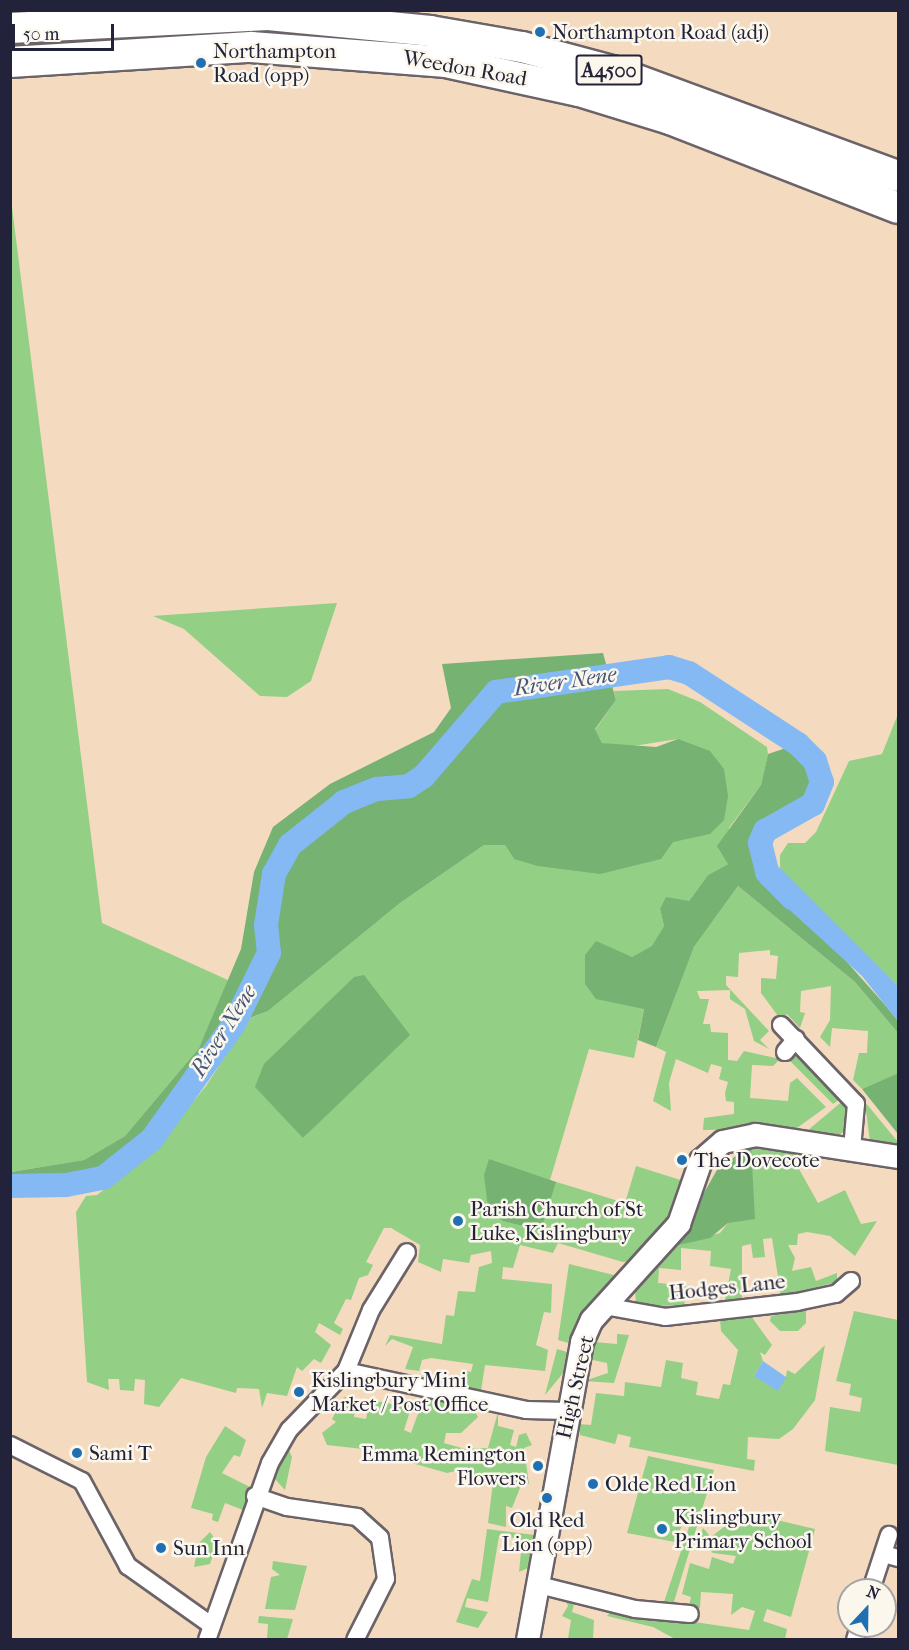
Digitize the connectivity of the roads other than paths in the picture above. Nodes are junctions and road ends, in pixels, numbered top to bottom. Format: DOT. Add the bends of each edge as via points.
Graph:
graph roads {
  1 [pos="272,13"];
  2 [pos="304,14"];
  3 [pos="358,17"];
  4 [pos="10,28"];
  5 [pos="317,48"];
  6 [pos="10,62"];
  7 [pos="898,176"];
  8 [pos="898,208"];
  9 [pos="781,1025"];
  10 [pos="852,1149"];
  11 [pos="898,1157"];
  12 [pos="407,1252"];
  13 [pos="851,1281"];
  14 [pos="604,1306"];
  15 [pos="346,1371"];
  16 [pos="567,1411"];
  17 [pos="10,1445"];
  18 [pos="255,1496"];
  19 [pos="889,1535"];
  20 [pos="891,1556"];
  21 [pos="878,1578"];
  22 [pos="539,1585"];
  23 [pos="690,1614"];
  24 [pos="209,1632"];
  25 [pos="355,1640"];
  26 [pos="528,1640"];
  1 -- 2 [label="highway, Weedon Road / A4500"];
  1 -- 4 [label="highway, Weedon Road / A4500"];
  2 -- 3 [label="highway, Weedon Road / A4500"];
  2 -- 5 [label="street"];
  3 -- 7 [label="highway, Weedon Road / A4500" via="522,47 615,72"];
  5 -- 6 [label="highway, Weedon Road / A4500" via="180,48"];
  5 -- 8 [label="highway, Weedon Road / A4500" via="489,69 598,96"];
  9 -- 10 [label="street" via="790,1045 856,1104"];
  10 -- 11 [label="street, High Street"];
  10 -- 14 [label="street, High Street" via="756,1135 712,1147 701,1161 679,1224"];
  12 -- 15 [label="street" via="371,1310"];
  13 -- 14 [label="street, Hodges Lane" via="837,1294 796,1302 665,1317"];
  14 -- 16 [label="street, High Street" via="582,1342"];
  15 -- 16 [label="street" via="515,1408"];
  15 -- 18 [label="street" via="290,1430"];
  16 -- 22 [label="street, High Street"];
  17 -- 24 [label="street" via="82,1481 128,1566"];
  18 -- 24 [label="street"];
  18 -- 25 [label="street" via="287,1507 357,1517 380,1538 386,1579"];
  19 -- 20 [label="street"];
  20 -- 21 [label="street"];
  22 -- 23 [label="street" via="636,1609"];
  22 -- 26 [label="street, High Street"];
}
